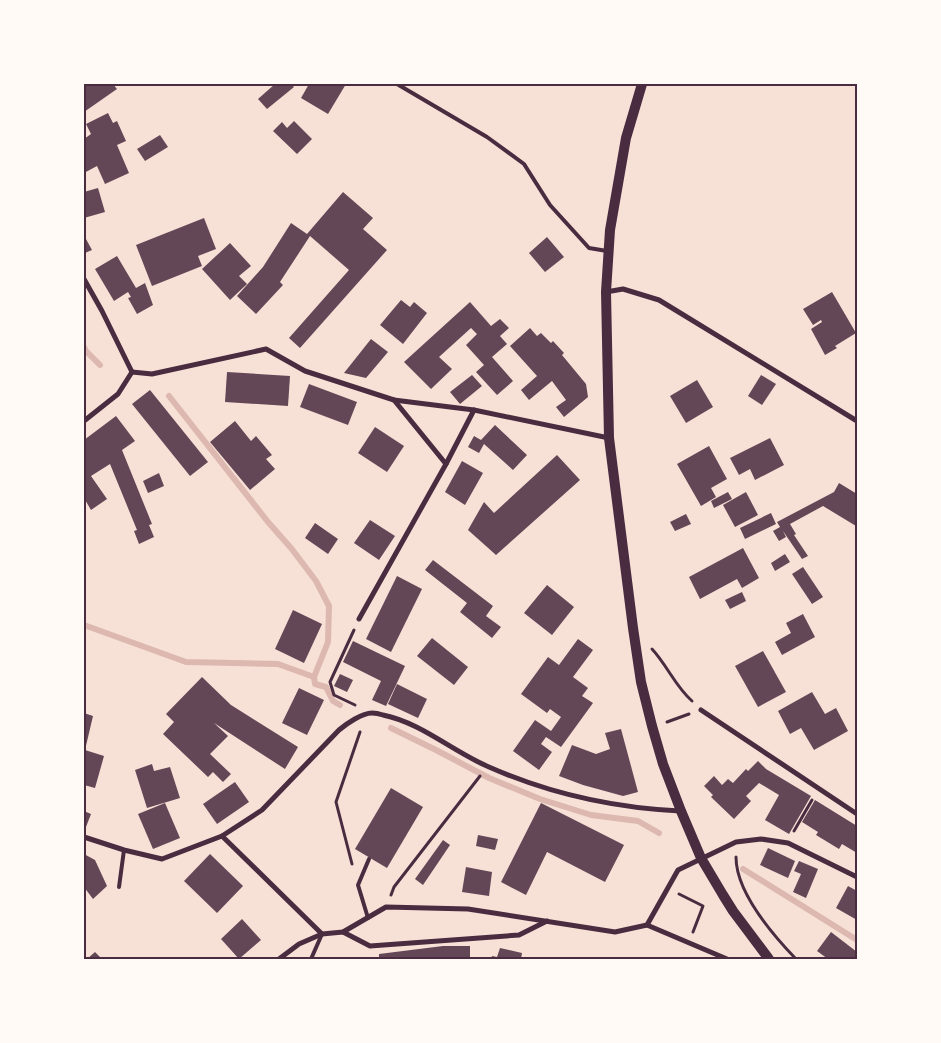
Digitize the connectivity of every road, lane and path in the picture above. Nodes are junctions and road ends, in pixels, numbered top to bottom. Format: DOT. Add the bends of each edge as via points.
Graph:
graph roads {
  1 [pos="397,84"];
  2 [pos="642,84"];
  3 [pos="609,251"];
  4 [pos="84,279"];
  5 [pos="606,292"];
  6 [pos="132,372"];
  7 [pos="394,400"];
  8 [pos="474,410"];
  9 [pos="84,421"];
  10 [pos="857,421"];
  11 [pos="609,438"];
  12 [pos="446,464"];
  13 [pos="359,618"];
  14 [pos="652,648"];
  15 [pos="702,710"];
  16 [pos="372,713"];
  17 [pos="652,726"];
  18 [pos="360,731"];
  19 [pos="476,783"];
  20 [pos="808,806"];
  21 [pos="681,811"];
  22 [pos="857,814"];
  23 [pos="222,836"];
  24 [pos="84,837"];
  25 [pos="736,842"];
  26 [pos="788,843"];
  27 [pos="124,850"];
  28 [pos="701,858"];
  29 [pos="369,860"];
  30 [pos="857,877"];
  31 [pos="358,886"];
  32 [pos="119,887"];
  33 [pos="668,887"];
  34 [pos="386,907"];
  35 [pos="368,918"];
  36 [pos="547,921"];
  37 [pos="647,925"];
  38 [pos="342,932"];
  39 [pos="322,934"];
  40 [pos="700,948"];
  41 [pos="279,959"];
  42 [pos="311,959"];
  43 [pos="727,959"];
  44 [pos="770,959"];
  45 [pos="796,959"];
  1 -- 3 [label="lane" via="487,137 524,164 550,205 589,248"];
  2 -- 3 [label="main road" via="626,138"];
  3 -- 5 [label="main road"];
  4 -- 6 [label="street"];
  5 -- 10 [label="street" via="623,289 659,300"];
  5 -- 11 [label="main road"];
  6 -- 7 [label="street" via="152,374 266,349 305,371"];
  6 -- 9 [label="street" via="118,394"];
  7 -- 8 [label="street"];
  7 -- 12 [label="street"];
  8 -- 11 [label="street"];
  8 -- 12 [label="street"];
  11 -- 17 [label="main road" via="641,682"];
  12 -- 13 [label="street"];
  13 -- 16 [label="path" via="330,682 334,695"];
  14 -- 15 [label="path" via="682,692"];
  15 -- 17 [label="path"];
  15 -- 22 [label="street"];
  16 -- 21 [label="street" via="408,724 486,766 530,784 599,801 652,810"];
  16 -- 23 [label="street" via="348,722 262,810"];
  17 -- 21 [label="main road"];
  18 -- 31 [label="path" via="336,802"];
  19 -- 34 [label="path" via="394,887"];
  20 -- 26 [label="path"];
  21 -- 28 [label="main road"];
  23 -- 27 [label="street" via="162,860"];
  23 -- 39 [label="street"];
  24 -- 27 [label="street"];
  25 -- 26 [label="street" via="761,839"];
  25 -- 28 [label="street"];
  25 -- 45 [label="path" via="736,868 742,886 781,943"];
  26 -- 30 [label="street"];
  27 -- 32 [label="lane"];
  28 -- 33 [label="street" via="678,870"];
  28 -- 44 [label="main road" via="733,911"];
  29 -- 31 [label="lane"];
  31 -- 35 [label="lane"];
  33 -- 37 [label="street"];
  33 -- 40 [label="path" via="702,906 692,933"];
  34 -- 35 [label="street"];
  34 -- 36 [label="street" via="468,909"];
  35 -- 38 [label="street"];
  36 -- 37 [label="street" via="615,932"];
  36 -- 38 [label="street" via="520,935 370,946"];
  37 -- 40 [label="street"];
  38 -- 39 [label="street"];
  39 -- 41 [label="street" via="298,944"];
  39 -- 42 [label="lane"];
  40 -- 43 [label="street"];
}
